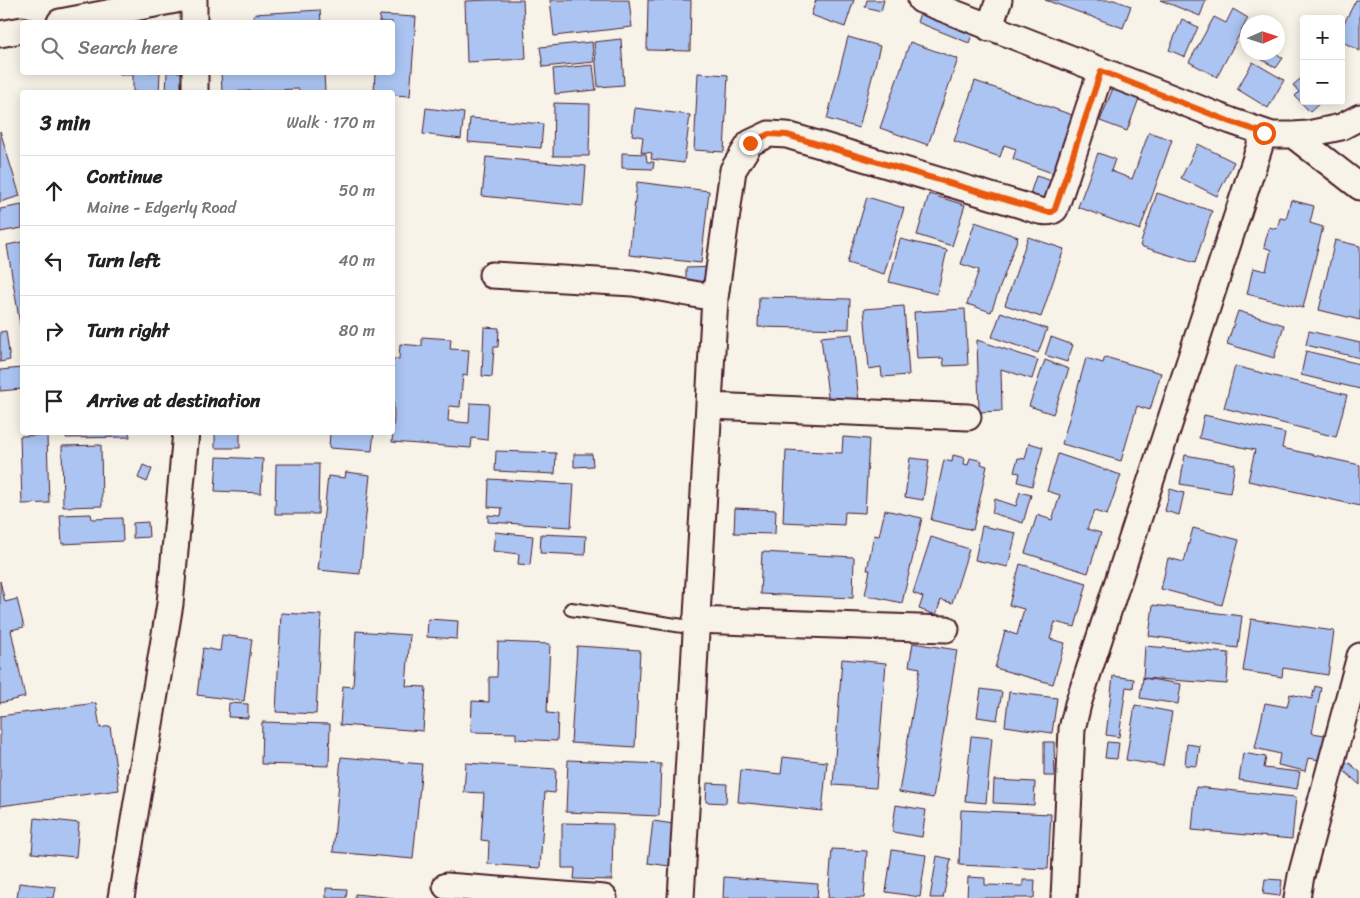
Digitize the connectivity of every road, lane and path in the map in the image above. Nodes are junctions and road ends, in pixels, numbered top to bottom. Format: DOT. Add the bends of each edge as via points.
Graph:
graph roads {
  1 [pos="176,0"];
  2 [pos="194,0"];
  3 [pos="921,0"];
  4 [pos="999,0"];
  5 [pos="88,8"];
  6 [pos="64,20"];
  7 [pos="194,20"];
  8 [pos="989,28"];
  9 [pos="20,30"];
  10 [pos="0,34"];
  11 [pos="1101,71"];
  12 [pos="195,75"];
  13 [pos="195,90"];
  14 [pos="1360,117"];
  15 [pos="1264,133"];
  16 [pos="1293,135"];
  17 [pos="1360,187"];
  18 [pos="492,276"];
  19 [pos="715,298"];
  20 [pos="709,406"];
  21 [pos="968,417"];
  22 [pos="186,435"];
  23 [pos="571,608"];
  24 [pos="696,624"];
  25 [pos="946,629"];
  26 [pos="1360,656"];
  27 [pos="446,886"];
  28 [pos="121,898"];
  29 [pos="604,898"];
  30 [pos="681,898"];
  31 [pos="1064,898"];
  32 [pos="1298,898"];
  1 -- 5 [label="street"];
  2 -- 7 [label="street"];
  3 -- 8 [label="street"];
  4 -- 8 [label="street"];
  5 -- 6 [label="street"];
  8 -- 11 [label="street"];
  9 -- 10 [label="street"];
  11 -- 15 [label="street"];
  11 -- 19 [label="street" via="1052,212 787,135 769,134 750,143 733,170"];
  12 -- 13 [label="street"];
  14 -- 16 [label="street" via="1341,127"];
  15 -- 16 [label="street"];
  15 -- 31 [label="street" via="1078,704 1072,729"];
  16 -- 17 [label="street"];
  18 -- 19 [label="street" via="633,283"];
  19 -- 20 [label="street"];
  20 -- 21 [label="street"];
  20 -- 24 [label="street"];
  22 -- 28 [label="street" via="170,604"];
  23 -- 24 [label="lane"];
  24 -- 25 [label="street"];
  24 -- 30 [label="street"];
  26 -- 32 [label="street" via="1301,876"];
  27 -- 29 [label="street"];
}
